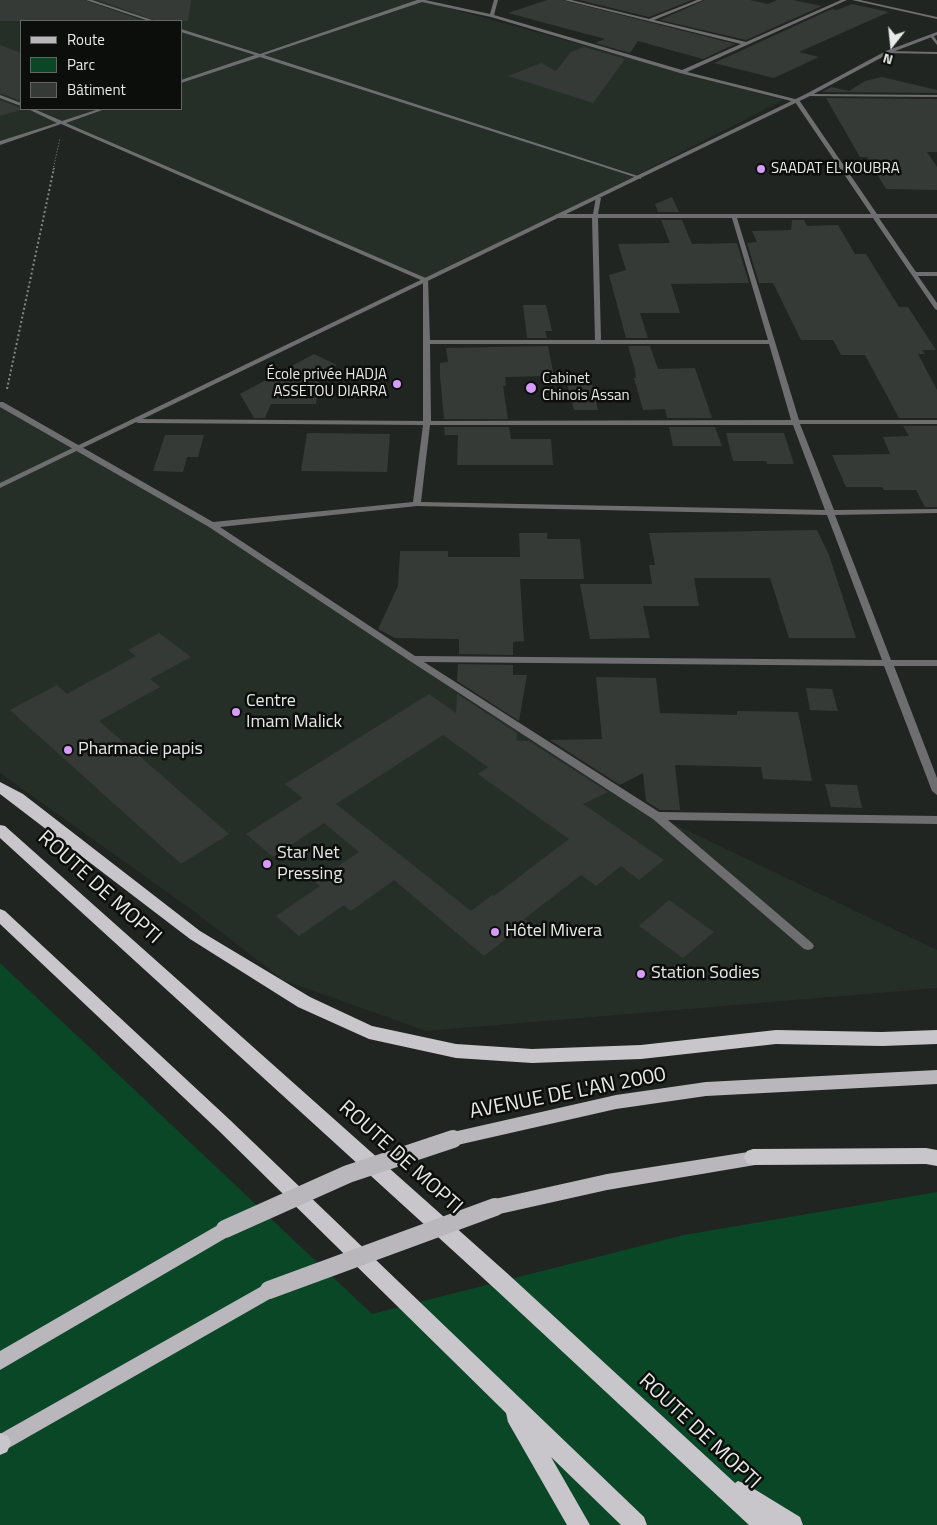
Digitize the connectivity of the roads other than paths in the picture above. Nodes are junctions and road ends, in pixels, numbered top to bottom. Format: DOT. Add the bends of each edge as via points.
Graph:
graph roads {
  1 [pos="88,0"];
  2 [pos="420,0"];
  3 [pos="496,0"];
  4 [pos="566,0"];
  5 [pos="587,0"];
  6 [pos="701,0"];
  7 [pos="845,0"];
  8 [pos="854,0"];
  9 [pos="578,3"];
  10 [pos="492,16"];
  11 [pos="937,18"];
  12 [pos="150,20"];
  13 [pos="650,20"];
  14 [pos="182,30"];
  15 [pos="934,34"];
  16 [pos="747,44"];
  17 [pos="937,44"];
  18 [pos="888,52"];
  19 [pos="937,53"];
  20 [pos="259,56"];
  21 [pos="682,72"];
  22 [pos="182,82"];
  23 [pos="808,95"];
  24 [pos="0,96"];
  25 [pos="937,96"];
  26 [pos="797,101"];
  27 [pos="20,105"];
  28 [pos="33,110"];
  29 [pos="100,110"];
  30 [pos="63,122"];
  31 [pos="0,143"];
  32 [pos="639,178"];
  33 [pos="598,198"];
  34 [pos="557,216"];
  35 [pos="734,216"];
  36 [pos="876,216"];
  37 [pos="937,216"];
  38 [pos="595,217"];
  39 [pos="915,274"];
  40 [pos="937,274"];
  41 [pos="426,280"];
  42 [pos="937,308"];
  43 [pos="598,341"];
  44 [pos="428,342"];
  45 [pos="772,342"];
  46 [pos="2,406"];
  47 [pos="138,421"];
  48 [pos="937,422"];
  49 [pos="796,423"];
  50 [pos="427,424"];
  51 [pos="75,449"];
  52 [pos="0,486"];
  53 [pos="417,504"];
  54 [pos="937,512"];
  55 [pos="830,513"];
  56 [pos="212,525"];
  57 [pos="412,660"];
  58 [pos="937,663"];
  59 [pos="889,664"];
  60 [pos="0,787"];
  61 [pos="937,791"];
  62 [pos="657,816"];
  63 [pos="937,820"];
  64 [pos="0,830"];
  65 [pos="0,915"];
  66 [pos="808,946"];
  67 [pos="937,1037"];
  68 [pos="937,1076"];
  69 [pos="937,1150"];
  70 [pos="753,1157"];
  71 [pos="937,1158"];
  72 [pos="0,1362"];
  73 [pos="505,1400"];
  74 [pos="0,1444"];
  75 [pos="708,1473"];
  76 [pos="580,1525"];
  77 [pos="636,1525"];
  78 [pos="765,1525"];
  79 [pos="792,1525"];
  1 -- 12 [label="street"];
  2 -- 10 [label="street"];
  2 -- 20 [label="street"];
  3 -- 10 [label="street"];
  4 -- 9 [label="street"];
  5 -- 9 [label="street"];
  6 -- 13 [label="street"];
  7 -- 16 [label="street"];
  8 -- 11 [label="street"];
  9 -- 13 [label="street"];
  10 -- 21 [label="street"];
  13 -- 16 [label="street"];
  14 -- 20 [label="street"];
  15 -- 17 [label="street"];
  15 -- 18 [label="street"];
  16 -- 21 [label="street"];
  18 -- 19 [label="street"];
  18 -- 23 [label="street"];
  20 -- 22 [label="street"];
  20 -- 32 [label="street"];
  21 -- 26 [label="street"];
  23 -- 25 [label="street"];
  23 -- 26 [label="street"];
  24 -- 27 [label="street"];
  26 -- 32 [label="street"];
  26 -- 36 [label="street"];
  28 -- 30 [label="street"];
  29 -- 30 [label="street"];
  30 -- 31 [label="street"];
  30 -- 41 [label="street"];
  32 -- 33 [label="street"];
  33 -- 34 [label="street"];
  33 -- 38 [label="street"];
  34 -- 38 [label="street"];
  34 -- 41 [label="street"];
  35 -- 36 [label="street"];
  35 -- 38 [label="street"];
  35 -- 45 [label="street"];
  36 -- 37 [label="street"];
  36 -- 39 [label="street"];
  38 -- 43 [label="street"];
  39 -- 40 [label="street"];
  39 -- 42 [label="street"];
  41 -- 44 [label="street"];
  41 -- 47 [label="street"];
  43 -- 44 [label="street"];
  43 -- 45 [label="street"];
  44 -- 50 [label="street"];
  45 -- 49 [label="street"];
  46 -- 51 [label="street"];
  47 -- 50 [label="street"];
  47 -- 51 [label="street"];
  48 -- 49 [label="street"];
  49 -- 50 [label="street"];
  49 -- 55 [label="street"];
  50 -- 53 [label="street"];
  51 -- 52 [label="street"];
  51 -- 56 [label="street"];
  53 -- 55 [label="street"];
  53 -- 56 [label="street"];
  54 -- 55 [label="street"];
  55 -- 59 [label="street"];
  56 -- 57 [label="street"];
  57 -- 59 [label="street"];
  57 -- 62 [label="street"];
  58 -- 59 [label="street"];
  59 -- 61 [label="street"];
  60 -- 67 [label="highway" via="195,935 304,1002 369,1032 456,1052 532,1056 641,1052 776,1037"];
  62 -- 63 [label="street"];
  62 -- 66 [label="street"];
  64 -- 75 [label="highway, ROUTE DE MOPTI"];
  65 -- 73 [label="highway" via="224,1125"];
  68 -- 72 [label="main road, AVENUE DE L'AN 2000, bridge" via="706,1089 616,1102 454,1139 348,1174 225,1229"];
  69 -- 70 [label="main road"];
  70 -- 71 [label="highway"];
  70 -- 74 [label="main road, bridge" via="607,1182 495,1206 269,1290"];
  73 -- 76 [label="highway"];
  73 -- 77 [label="highway"];
  75 -- 78 [label="highway, ROUTE DE MOPTI"];
  75 -- 79 [label="highway"];
}
